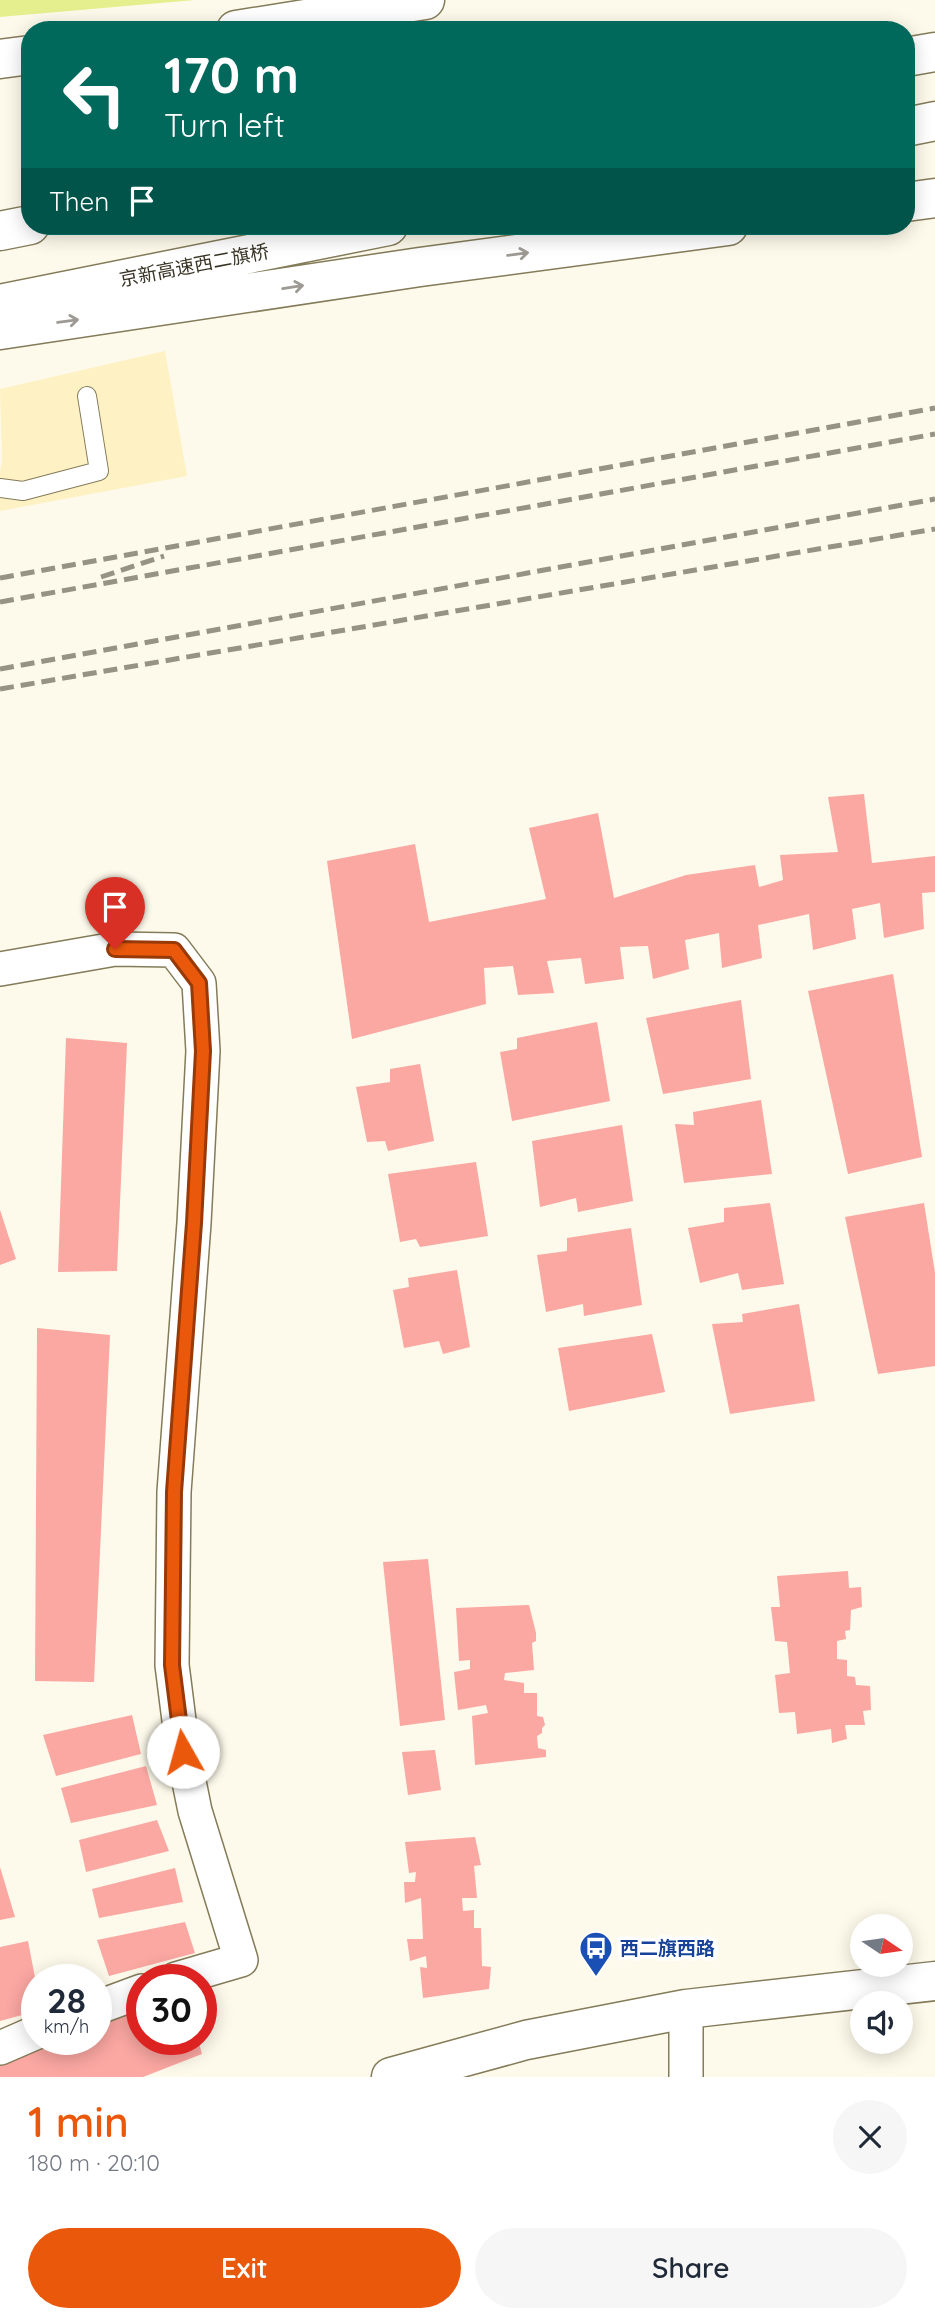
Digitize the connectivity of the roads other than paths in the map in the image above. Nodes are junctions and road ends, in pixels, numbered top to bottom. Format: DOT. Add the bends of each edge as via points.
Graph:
graph roads {
  1 [pos="425,0"];
  2 [pos="293,21"];
  3 [pos="935,52"];
  4 [pos="915,55"];
  5 [pos="21,56"];
  6 [pos="0,59"];
  7 [pos="935,121"];
  8 [pos="915,125"];
  9 [pos="935,198"];
  10 [pos="915,201"];
  11 [pos="21,227"];
  12 [pos="0,231"];
  13 [pos="342,235"];
  14 [pos="660,235"];
  15 [pos="0,304"];
  16 [pos="0,330"];
  17 [pos="87,396"];
  18 [pos="0,488"];
  19 [pos="0,969"];
  20 [pos="217,1967"];
  21 [pos="935,1981"];
  22 [pos="686,2009"];
  23 [pos="21,2039"];
  24 [pos="0,2048"];
  25 [pos="391,2077"];
  26 [pos="686,2077"];
  1 -- 2 [label="main road"];
  3 -- 4 [label="main road"];
  5 -- 6 [label="main road"];
  7 -- 8 [label="main road"];
  9 -- 10 [label="main road"];
  11 -- 12 [label="main road"];
  13 -- 15 [label="main road, 京新高速西二旗桥"];
  16 -- 14 [label="main road, one-way"];
  17 -- 18 [label="lane" via="99,471 23,491"];
  19 -- 20 [label="street" via="115,949 174,950 199,983 203,1051 174,1492 172,1665 195,1811 241,1960"];
  21 -- 22 [label="main road"];
  22 -- 25 [label="main road" via="526,2040"];
  22 -- 26 [label="street"];
  23 -- 24 [label="street"];
}
